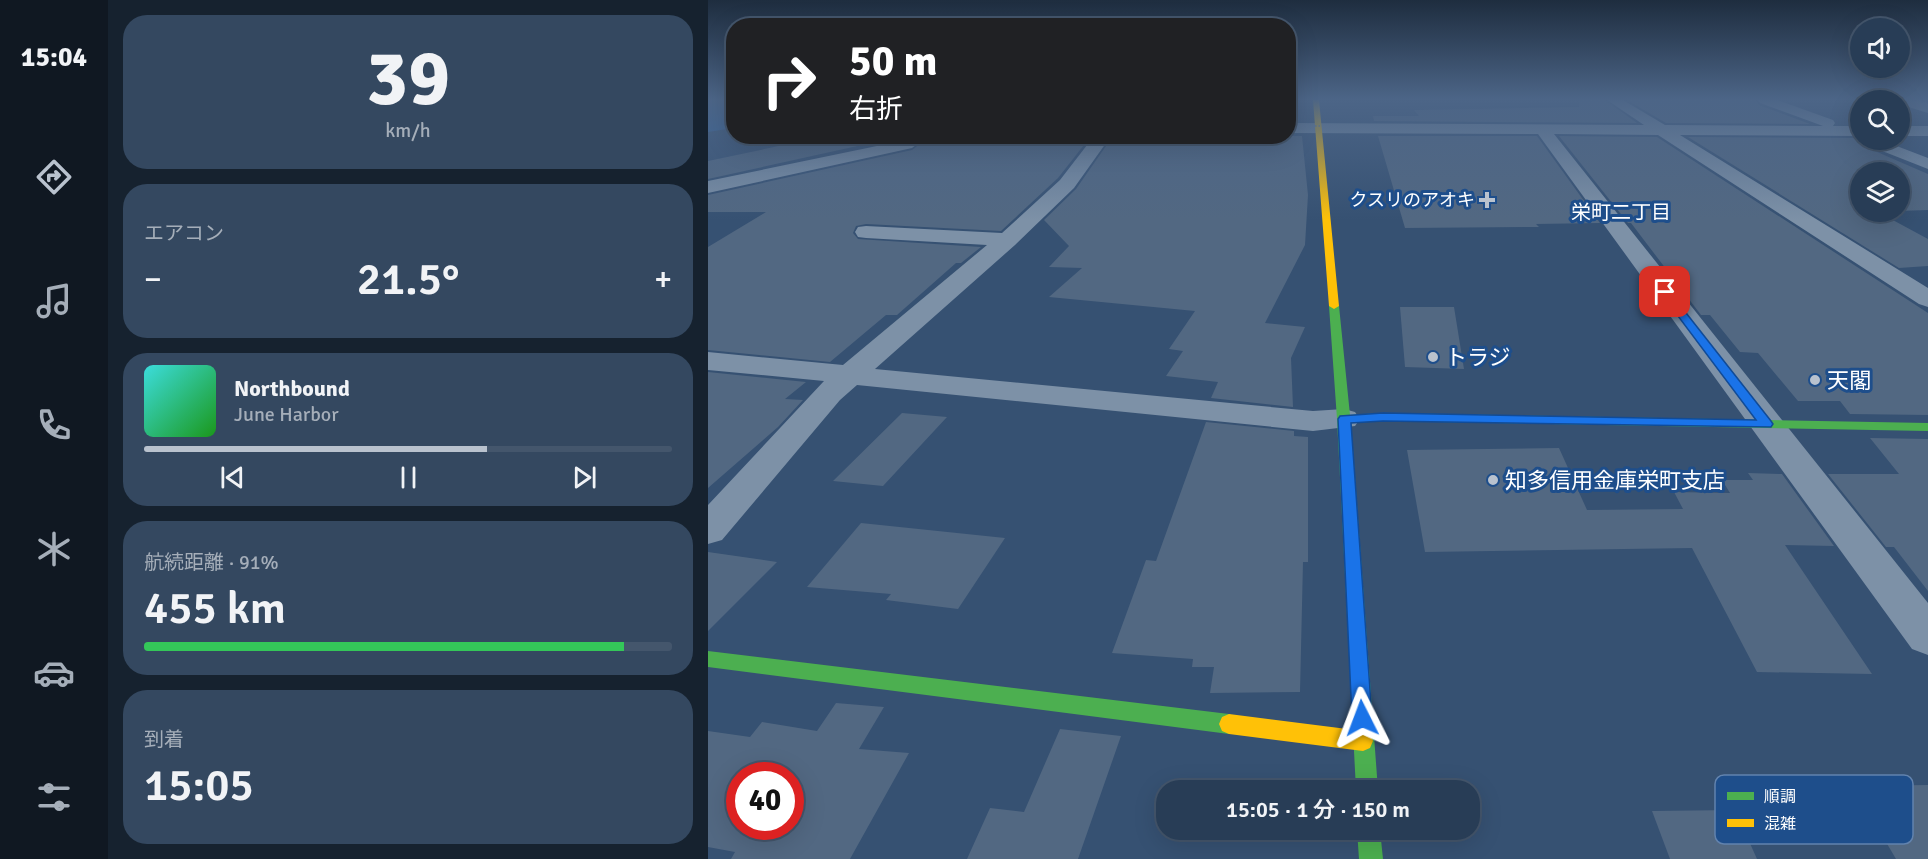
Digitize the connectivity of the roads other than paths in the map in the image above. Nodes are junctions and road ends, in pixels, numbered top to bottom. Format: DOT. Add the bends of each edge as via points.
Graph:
graph roads {
  1 [pos="1327,140"];
  2 [pos="1551,140"];
  3 [pos="1678,140"];
  4 [pos="908,144"];
  5 [pos="1097,144"];
  6 [pos="1892,150"];
  7 [pos="1928,165"];
  8 [pos="708,187"];
  9 [pos="866,232"];
  10 [pos="1007,240"];
  11 [pos="1928,299"];
  12 [pos="708,361"];
  13 [pos="851,376"];
  14 [pos="1344,419"];
  15 [pos="1766,424"];
  16 [pos="1928,427"];
  17 [pos="708,530"];
  18 [pos="1928,636"];
  19 [pos="708,659"];
  20 [pos="1363,741"];
  21 [pos="1366,780"];
  22 [pos="1370,840"];
  23 [pos="1371,859"];
  1 -- 14 [label="street"];
  2 -- 15 [label="street"];
  3 -- 11 [label="street"];
  4 -- 8 [label="street"];
  5 -- 10 [label="street" via="1067,184"];
  6 -- 7 [label="street"];
  9 -- 10 [label="street"];
  10 -- 13 [label="street"];
  12 -- 13 [label="street"];
  13 -- 14 [label="street" via="1313,421"];
  13 -- 17 [label="street" via="829,393"];
  14 -- 15 [label="street"];
  14 -- 20 [label="street"];
  15 -- 16 [label="street"];
  15 -- 18 [label="street"];
  19 -- 20 [label="street"];
  20 -- 21 [label="street"];
  22 -- 23 [label="street"];
}
